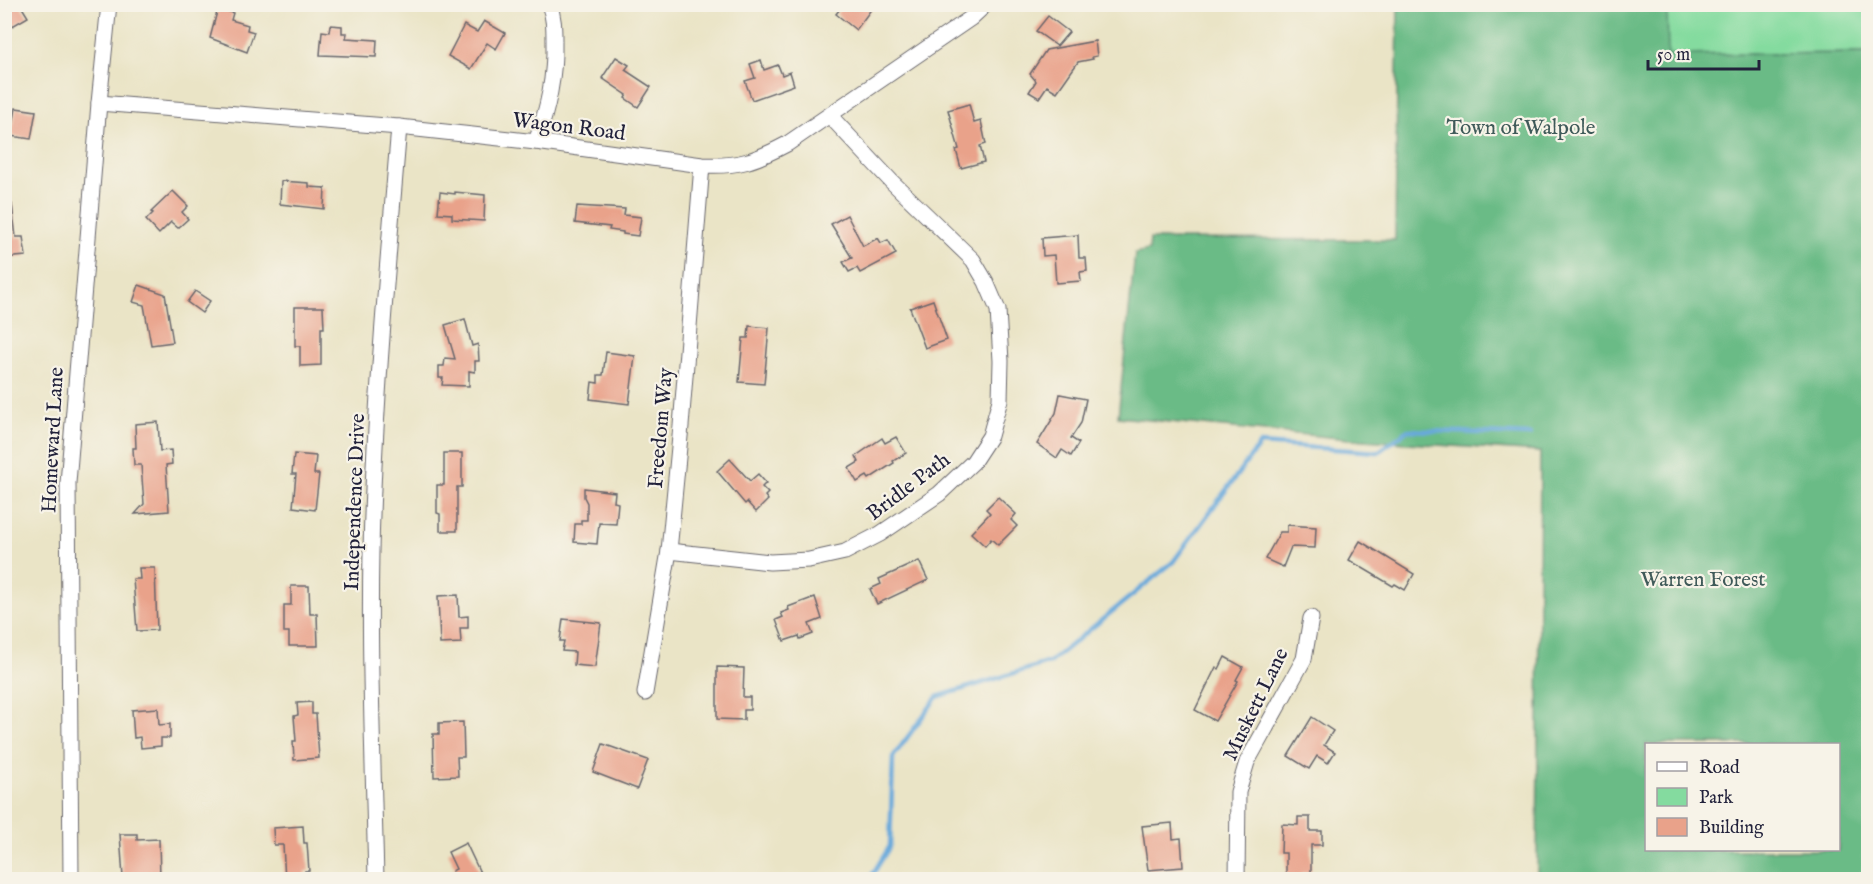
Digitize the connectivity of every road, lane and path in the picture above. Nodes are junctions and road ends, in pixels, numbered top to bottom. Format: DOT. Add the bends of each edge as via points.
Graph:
graph roads {
  1 [pos="109,4"];
  2 [pos="549,4"];
  3 [pos="986,4"];
  4 [pos="99,103"];
  5 [pos="830,116"];
  6 [pos="399,128"];
  7 [pos="536,142"];
  8 [pos="702,165"];
  9 [pos="669,550"];
  10 [pos="1311,618"];
  11 [pos="645,693"];
  12 [pos="71,879"];
  13 [pos="376,879"];
  14 [pos="1237,879"];
  1 -- 4 [label="street, Homeward Lane"];
  2 -- 7 [label="street" via="553,16 554,66 548,108"];
  3 -- 5 [label="street, Wagon Road"];
  4 -- 6 [label="street, Wagon Road"];
  4 -- 12 [label="street, Homeward Lane" via="68,483"];
  5 -- 8 [label="street, Wagon Road" via="764,156 726,166"];
  5 -- 9 [label="street, Bridle Path" via="973,260 986,282 998,310 1001,362 1000,400 990,436 973,462 939,494 880,534 845,552 808,560 770,562"];
  6 -- 7 [label="street, Wagon Road"];
  6 -- 13 [label="street, Independence Drive" via="373,491 371,678"];
  7 -- 8 [label="street, Wagon Road"];
  8 -- 9 [label="street, Freedom Way"];
  9 -- 11 [label="street, Freedom Way"];
  10 -- 14 [label="street, Muskett Lane" via="1304,659 1247,762 1238,792"];
}
